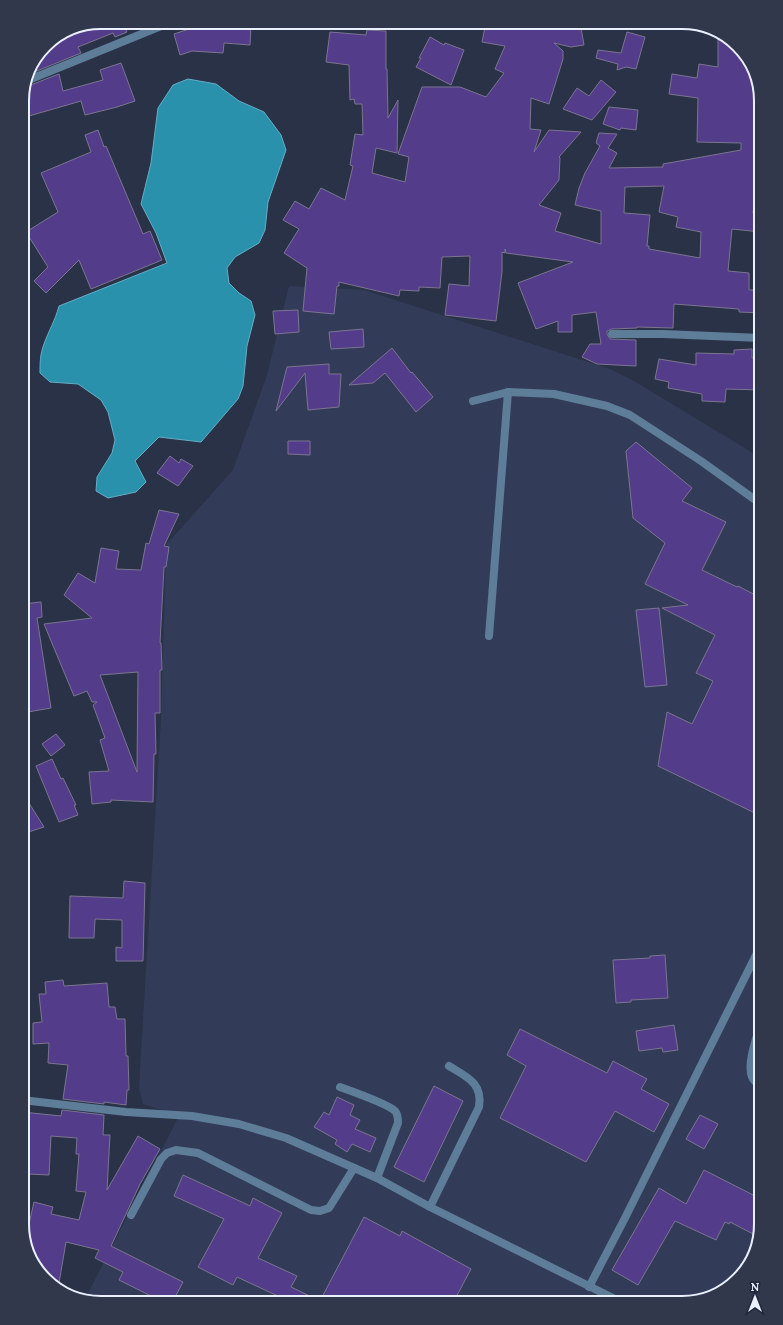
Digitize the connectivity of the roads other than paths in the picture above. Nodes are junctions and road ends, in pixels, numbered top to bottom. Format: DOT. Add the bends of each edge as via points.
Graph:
graph roads {
  1 [pos="154,29"];
  2 [pos="33,78"];
  3 [pos="612,334"];
  4 [pos="754,338"];
  5 [pos="508,392"];
  6 [pos="473,401"];
  7 [pos="754,499"];
  8 [pos="489,636"];
  9 [pos="754,959"];
  10 [pos="754,1044"];
  11 [pos="449,1066"];
  12 [pos="754,1080"];
  13 [pos="340,1087"];
  14 [pos="29,1101"];
  15 [pos="354,1168"];
  16 [pos="377,1178"];
  17 [pos="430,1207"];
  18 [pos="131,1215"];
  19 [pos="589,1287"];
  20 [pos="608,1296"];
  1 -- 2 [label="street"];
  3 -- 4 [label="street"];
  5 -- 6 [label="street"];
  5 -- 7 [label="street" via="554,394 593,402 630,415"];
  5 -- 8 [label="street"];
  9 -- 19 [label="street"];
  10 -- 12 [label="street" via="751,1067"];
  11 -- 17 [label="street" via="471,1080 479,1089 479,1107"];
  13 -- 16 [label="street" via="386,1106 398,1116 398,1123"];
  14 -- 15 [label="street" via="126,1112 192,1116 239,1124 286,1138"];
  15 -- 16 [label="street"];
  15 -- 18 [label="street" via="329,1208 320,1211 311,1210 198,1153 176,1150 167,1153 161,1159"];
  16 -- 17 [label="street"];
  17 -- 19 [label="street"];
  19 -- 20 [label="street"];
}
